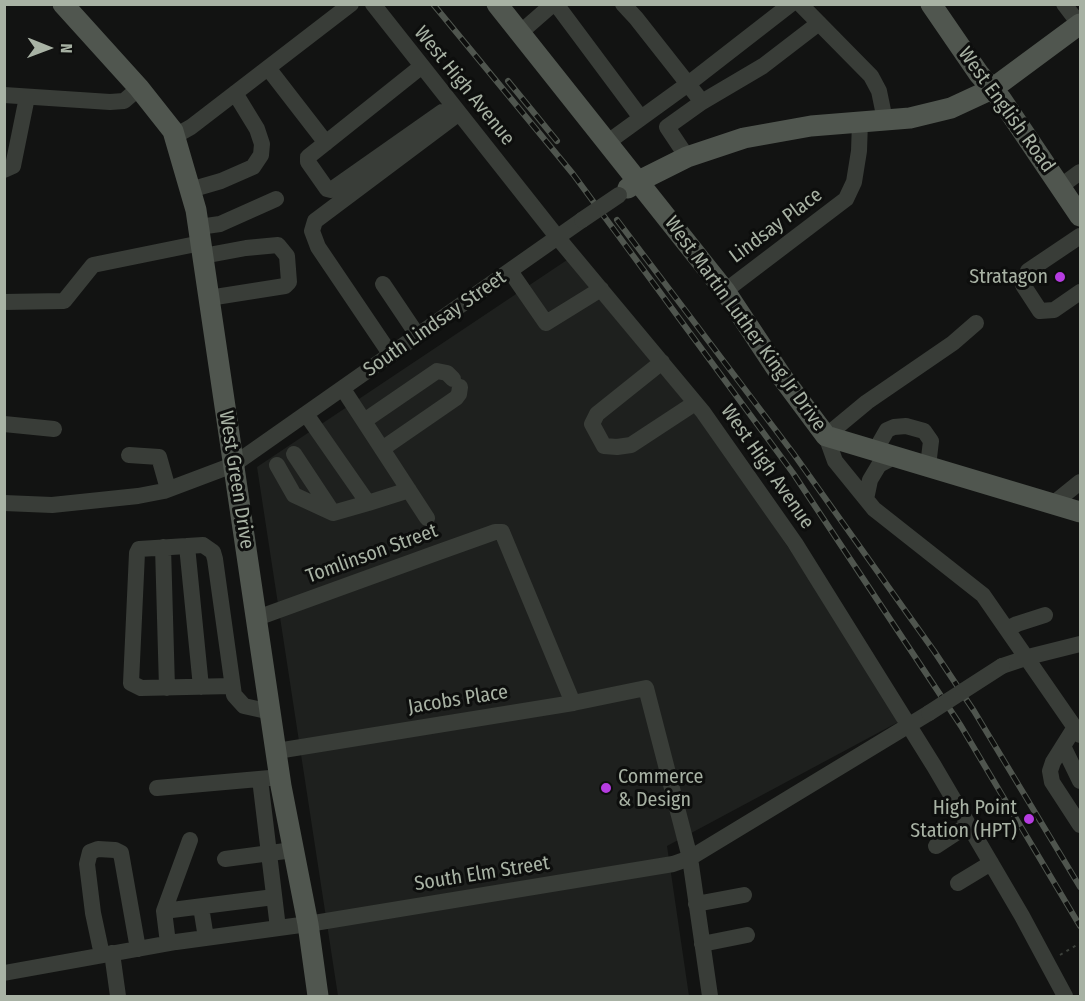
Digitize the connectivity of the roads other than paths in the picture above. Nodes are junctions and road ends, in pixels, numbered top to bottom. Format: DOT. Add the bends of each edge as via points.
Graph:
graph roads {
  1 [pos="63,4"];
  2 [pos="351,4"];
  3 [pos="372,4"];
  4 [pos="497,4"];
  5 [pos="555,4"];
  6 [pos="623,4"];
  7 [pos="791,4"];
  8 [pos="800,4"];
  9 [pos="931,4"];
  10 [pos="1064,4"];
  11 [pos="819,23"];
  12 [pos="1079,28"];
  13 [pos="520,32"];
  14 [pos="422,66"];
  15 [pos="268,68"];
  16 [pos="688,84"];
  17 [pos="139,88"];
  18 [pos="992,89"];
  19 [pos="235,93"];
  20 [pos="4,95"];
  21 [pos="27,97"];
  22 [pos="702,102"];
  23 [pos="456,109"];
  24 [pos="648,113"];
  25 [pos="885,120"];
  26 [pos="860,122"];
  27 [pos="667,127"];
  28 [pos="175,136"];
  29 [pos="608,142"];
  30 [pos="326,143"];
  31 [pos="687,158"];
  32 [pos="4,170"];
  33 [pos="1080,172"];
  34 [pos="639,181"];
  35 [pos="1061,186"];
  36 [pos="190,190"];
  37 [pos="620,195"];
  38 [pos="276,199"];
  39 [pos="1080,216"];
  40 [pos="1080,237"];
  41 [pos="558,238"];
  42 [pos="201,242"];
  43 [pos="510,271"];
  44 [pos="383,284"];
  45 [pos="601,289"];
  46 [pos="725,291"];
  47 [pos="1080,292"];
  48 [pos="209,298"];
  49 [pos="4,302"];
  50 [pos="976,323"];
  51 [pos="418,336"];
  52 [pos="391,355"];
  53 [pos="662,362"];
  54 [pos="343,389"];
  55 [pos="695,403"];
  56 [pos="306,414"];
  57 [pos="364,421"];
  58 [pos="4,424"];
  59 [pos="54,429"];
  60 [pos="826,436"];
  61 [pos="382,449"];
  62 [pos="294,454"];
  63 [pos="884,454"];
  64 [pos="129,455"];
  65 [pos="233,465"];
  66 [pos="277,465"];
  67 [pos="928,466"];
  68 [pos="1080,483"];
  69 [pos="168,489"];
  70 [pos="409,490"];
  71 [pos="866,500"];
  72 [pos="4,503"];
  73 [pos="368,503"];
  74 [pos="1054,503"];
  75 [pos="1080,512"];
  76 [pos="333,513"];
  77 [pos="427,518"];
  78 [pos="187,546"];
  79 [pos="163,547"];
  80 [pos="1045,615"];
  81 [pos="257,618"];
  82 [pos="1007,629"];
  83 [pos="1080,644"];
  84 [pos="1027,657"];
  85 [pos="232,686"];
  86 [pos="201,687"];
  87 [pos="167,688"];
  88 [pos="573,703"];
  89 [pos="271,712"];
  90 [pos="909,725"];
  91 [pos="1078,731"];
  92 [pos="1063,746"];
  93 [pos="277,751"];
  94 [pos="270,778"];
  95 [pos="1080,781"];
  96 [pos="157,788"];
  97 [pos="969,825"];
  98 [pos="1080,825"];
  99 [pos="190,840"];
  100 [pos="936,846"];
  101 [pos="294,850"];
  102 [pos="269,854"];
  103 [pos="690,858"];
  104 [pos="225,859"];
  105 [pos="991,863"];
  106 [pos="958,883"];
  107 [pos="744,894"];
  108 [pos="274,897"];
  109 [pos="696,904"];
  110 [pos="201,907"];
  111 [pos="164,912"];
  112 [pos="308,924"];
  113 [pos="278,928"];
  114 [pos="747,935"];
  115 [pos="206,938"];
  116 [pos="168,943"];
  117 [pos="702,944"];
  118 [pos="138,949"];
  119 [pos="107,954"];
  120 [pos="4,972"];
  121 [pos="118,996"];
  122 [pos="318,996"];
  123 [pos="710,996"];
  124 [pos="1065,996"];
  1 -- 17 [label="main road, West Green Drive"];
  2 -- 15 [label="street"];
  3 -- 14 [label="street, West High Avenue"];
  4 -- 13 [label="main road, West Martin Luther King Jr Drive"];
  5 -- 13 [label="street"];
  5 -- 24 [label="street"];
  6 -- 16 [label="street"];
  7 -- 16 [label="street"];
  8 -- 11 [label="street"];
  9 -- 18 [label="main road, West English Road"];
  10 -- 12 [label="street"];
  11 -- 22 [label="street" via="763,66"];
  11 -- 25 [label="street" via="871,76 879,91"];
  12 -- 18 [label="main road, South Lindsay Street"];
  13 -- 29 [label="main road, West Martin Luther King Jr Drive"];
  14 -- 23 [label="street, West High Avenue"];
  14 -- 30 [label="street"];
  15 -- 19 [label="street"];
  15 -- 30 [label="street"];
  16 -- 22 [label="street"];
  16 -- 24 [label="street"];
  17 -- 21 [label="street" via="124,100 110,102"];
  17 -- 28 [label="main road, West Green Drive"];
  18 -- 25 [label="main road, South Lindsay Street" via="951,108"];
  18 -- 35 [label="main road, West English Road"];
  19 -- 28 [label="street"];
  19 -- 36 [label="street" via="257,129 261,155 254,167"];
  20 -- 21 [label="street"];
  21 -- 32 [label="street" via="13,166"];
  22 -- 27 [label="street"];
  23 -- 30 [label="street" via="331,190 308,162 308,157"];
  23 -- 41 [label="street, West High Avenue"];
  23 -- 52 [label="street" via="315,221 312,231 318,247"];
  24 -- 27 [label="street"];
  24 -- 29 [label="street"];
  25 -- 26 [label="main road, South Lindsay Street"];
  26 -- 31 [label="main road, South Lindsay Street" via="781,130"];
  26 -- 46 [label="street, Lindsay Place" via="854,182 846,199"];
  27 -- 31 [label="street"];
  28 -- 36 [label="main road, West Green Drive"];
  29 -- 34 [label="main road, West Martin Luther King Jr Drive"];
  31 -- 34 [label="main road, South Lindsay Street"];
  33 -- 35 [label="street"];
  34 -- 37 [label="main road, South Lindsay Street"];
  34 -- 46 [label="main road, West Martin Luther King Jr Drive"];
  35 -- 39 [label="main road, West English Road"];
  36 -- 42 [label="main road, West Green Drive"];
  37 -- 41 [label="street, South Lindsay Street, bridge"];
  38 -- 42 [label="street" via="220,224"];
  40 -- 47 [label="street" via="1028,271 1023,285 1040,311 1054,310"];
  41 -- 43 [label="street, South Lindsay Street"];
  41 -- 45 [label="street, West High Avenue"];
  42 -- 48 [label="main road, West Green Drive"];
  42 -- 48 [label="street" via="246,248 278,245 286,256 289,282 285,286"];
  42 -- 49 [label="street" via="93,265 64,301"];
  43 -- 45 [label="street" via="546,323"];
  43 -- 51 [label="street, South Lindsay Street"];
  44 -- 51 [label="street"];
  45 -- 53 [label="street, West High Avenue"];
  46 -- 60 [label="main road, West Martin Luther King Jr Drive"];
  48 -- 65 [label="main road, West Green Drive"];
  50 -- 60 [label="street"];
  51 -- 52 [label="street, South Lindsay Street"];
  52 -- 54 [label="street, South Lindsay Street"];
  53 -- 55 [label="street, West High Avenue"];
  53 -- 55 [label="street" via="597,414 592,424 603,446 631,445"];
  54 -- 56 [label="street, South Lindsay Street"];
  54 -- 57 [label="street"];
  55 -- 90 [label="street, West High Avenue" via="795,543"];
  56 -- 65 [label="street, South Lindsay Street"];
  56 -- 73 [label="street"];
  57 -- 61 [label="street"];
  57 -- 61 [label="street" via="436,371 447,373 456,383 456,398"];
  58 -- 59 [label="street"];
  60 -- 63 [label="main road, West Martin Luther King Jr Drive"];
  60 -- 71 [label="street" via="835,461"];
  61 -- 70 [label="street"];
  62 -- 76 [label="street"];
  63 -- 67 [label="main road, West Martin Luther King Jr Drive"];
  63 -- 67 [label="street" via="887,430 906,426 924,430 931,441"];
  63 -- 71 [label="street" via="870,480"];
  64 -- 69 [label="street" via="159,457"];
  65 -- 69 [label="street, South Lindsay Street"];
  65 -- 81 [label="main road, West Green Drive"];
  66 -- 76 [label="street" via="294,495"];
  67 -- 74 [label="main road, West Martin Luther King Jr Drive"];
  68 -- 74 [label="street"];
  69 -- 72 [label="street, South Lindsay Street" via="51,505"];
  70 -- 73 [label="street"];
  70 -- 77 [label="street"];
  71 -- 82 [label="street" via="983,595"];
  73 -- 76 [label="street"];
  74 -- 75 [label="main road, West Martin Luther King Jr Drive"];
  78 -- 79 [label="street"];
  78 -- 85 [label="street" via="203,545 215,559"];
  78 -- 86 [label="street"];
  79 -- 87 [label="street"];
  79 -- 87 [label="street" via="139,549 137,553 131,683 141,688"];
  80 -- 82 [label="street"];
  81 -- 88 [label="street, Tomlinson Street" via="502,532"];
  81 -- 89 [label="main road, West Green Drive"];
  82 -- 84 [label="street"];
  83 -- 84 [label="street, South Elm Street"];
  84 -- 90 [label="street, South Elm Street, bridge" via="1002,666"];
  84 -- 91 [label="street"];
  85 -- 86 [label="street"];
  85 -- 89 [label="street" via="244,706"];
  86 -- 87 [label="street"];
  88 -- 93 [label="street, Jacobs Place"];
  88 -- 103 [label="street, Jacobs Place" via="646,688"];
  89 -- 93 [label="main road, West Green Drive"];
  90 -- 97 [label="street, West High Avenue"];
  90 -- 103 [label="street, South Elm Street"];
  91 -- 92 [label="street"];
  92 -- 95 [label="street"];
  92 -- 98 [label="street" via="1050,771 1052,782"];
  93 -- 94 [label="main road, West Green Drive"];
  94 -- 96 [label="street"];
  94 -- 101 [label="main road, West Green Drive"];
  94 -- 102 [label="street"];
  97 -- 100 [label="street"];
  97 -- 105 [label="street, West High Avenue"];
  99 -- 111 [label="street"];
  101 -- 102 [label="street"];
  101 -- 112 [label="main road, West Green Drive"];
  102 -- 104 [label="street"];
  102 -- 108 [label="street"];
  103 -- 109 [label="street"];
  103 -- 112 [label="street, South Elm Street" via="673,864"];
  105 -- 106 [label="street"];
  105 -- 124 [label="street, West High Avenue"];
  107 -- 109 [label="street"];
  108 -- 110 [label="street"];
  108 -- 113 [label="street"];
  109 -- 117 [label="street"];
  110 -- 111 [label="street"];
  110 -- 115 [label="street"];
  111 -- 116 [label="street"];
  112 -- 113 [label="street, South Elm Street"];
  112 -- 122 [label="main road, West Green Drive"];
  113 -- 115 [label="street, South Elm Street"];
  114 -- 117 [label="street"];
  115 -- 116 [label="street, South Elm Street"];
  116 -- 118 [label="street, South Elm Street"];
  117 -- 123 [label="street"];
  118 -- 119 [label="street, South Elm Street"];
  118 -- 119 [label="street" via="121,853 98,849 90,852 87,864 93,913"];
  119 -- 120 [label="street, South Elm Street"];
  119 -- 121 [label="street"];
}
